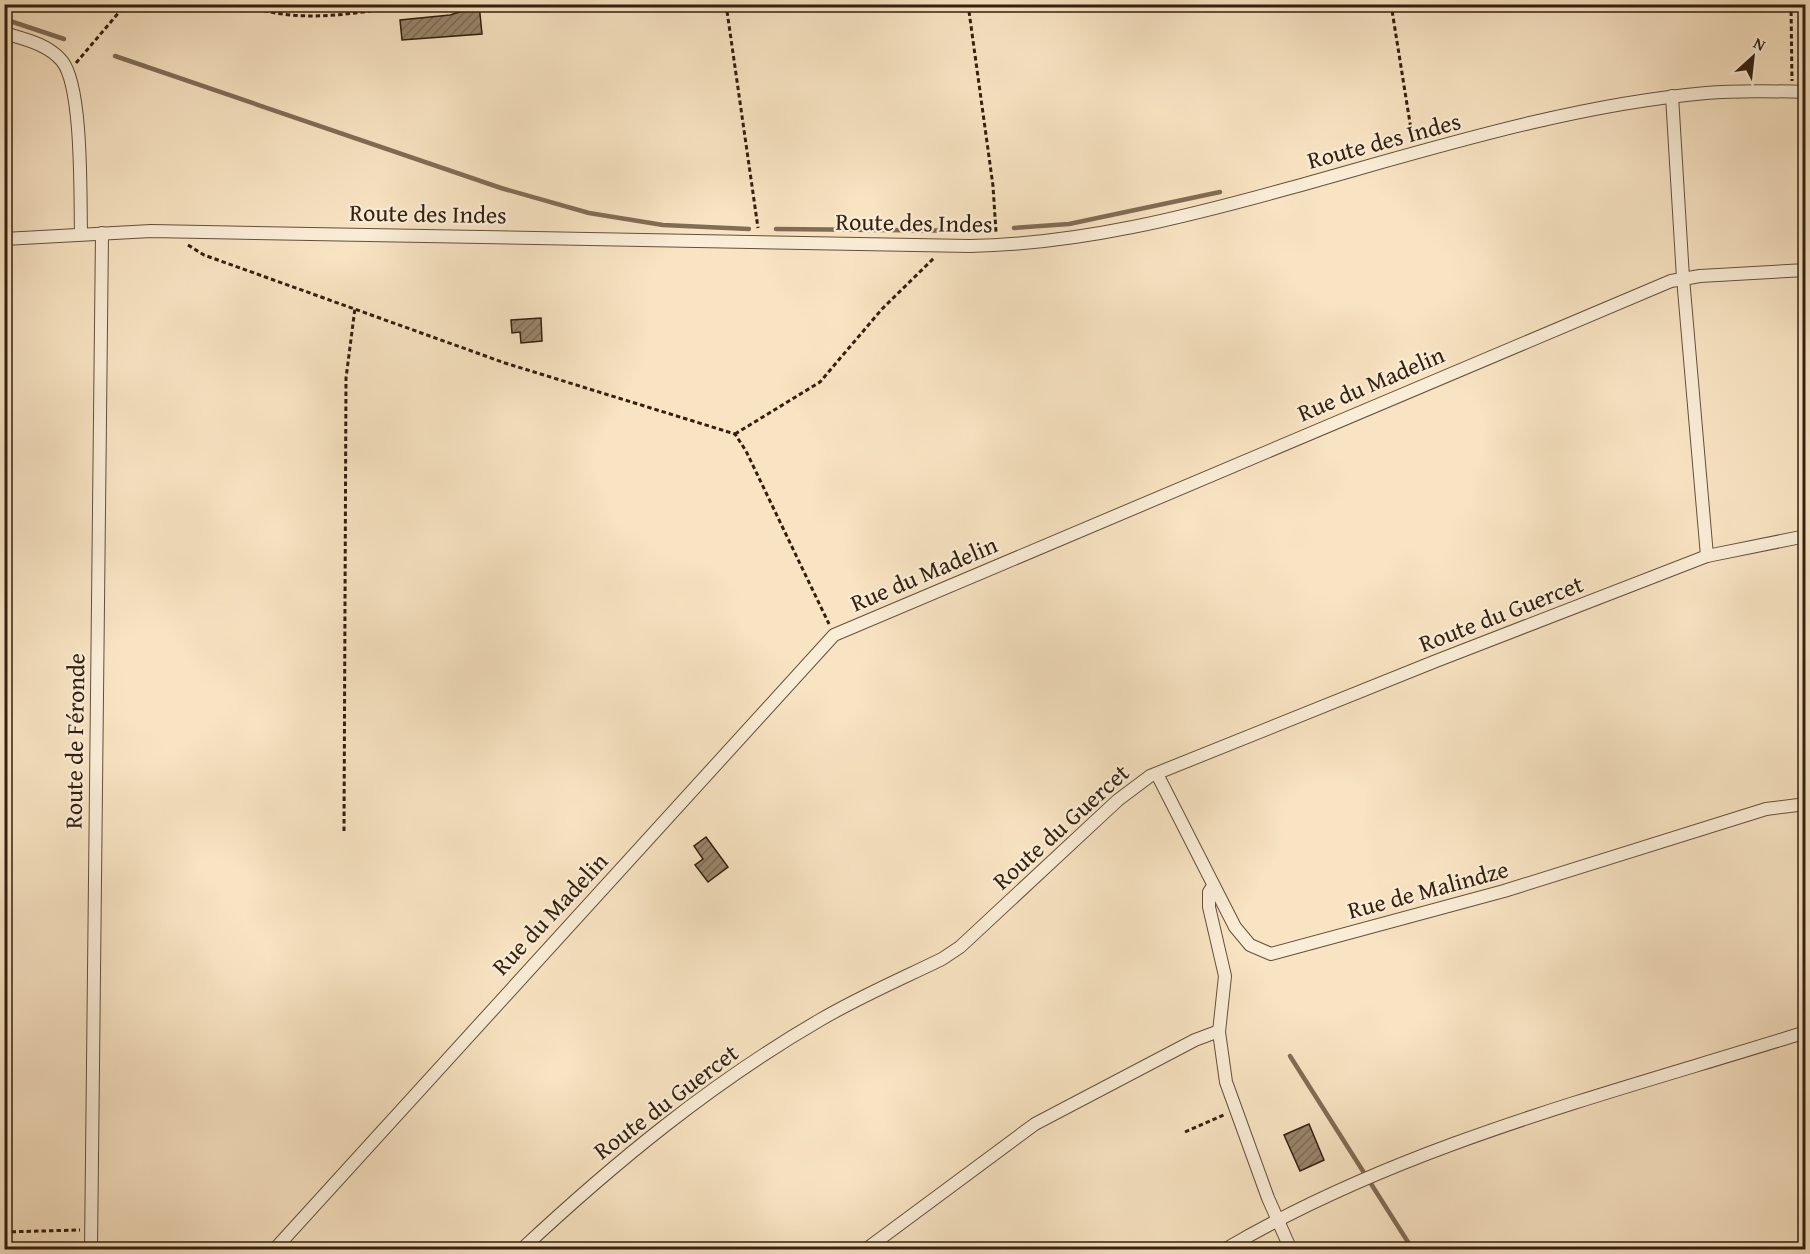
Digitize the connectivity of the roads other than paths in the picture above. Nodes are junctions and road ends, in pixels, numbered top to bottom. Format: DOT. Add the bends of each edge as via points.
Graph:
graph roads {
  1 [pos="4,33"];
  2 [pos="1806,92"];
  3 [pos="1672,96"];
  4 [pos="102,233"];
  5 [pos="81,234"];
  6 [pos="4,239"];
  7 [pos="1806,270"];
  8 [pos="1683,278"];
  9 [pos="1806,536"];
  10 [pos="1707,556"];
  11 [pos="1157,774"];
  12 [pos="1806,804"];
  13 [pos="1213,886"];
  14 [pos="1219,1031"];
  15 [pos="1806,1032"];
  16 [pos="1278,1219"];
  17 [pos="91,1250"];
  18 [pos="274,1250"];
  19 [pos="521,1250"];
  20 [pos="865,1250"];
  21 [pos="1224,1250"];
  22 [pos="1291,1250"];
  1 -- 5 [label="street" via="50,50 67,70 73,85"];
  2 -- 3 [label="street, Route des Indes"];
  3 -- 4 [label="street, Route des Indes" via="1552,119 1145,225 1076,238 996,245"];
  3 -- 8 [label="street"];
  4 -- 5 [label="street, Route des Indes"];
  4 -- 17 [label="street, Route de Féronde"];
  5 -- 6 [label="street, Route des Indes"];
  7 -- 8 [label="street, Rue du Madelin"];
  8 -- 10 [label="street"];
  8 -- 18 [label="street, Rue du Madelin" via="834,635"];
  9 -- 10 [label="street, Route du Guercet"];
  10 -- 11 [label="street, Route du Guercet"];
  11 -- 13 [label="street, Rue de Malindze"];
  11 -- 19 [label="street, Route du Guercet" via="1119,800 960,946 942,959 818,1021 732,1077 626,1156"];
  12 -- 13 [label="street, Rue de Malindze" via="1766,809 1504,891 1277,953 1260,951 1246,941"];
  13 -- 14 [label="street" via="1209,907 1225,976"];
  14 -- 16 [label="street" via="1224,1072"];
  14 -- 20 [label="street" via="1035,1124"];
  15 -- 16 [label="street" via="1517,1122 1374,1175"];
  16 -- 21 [label="street"];
  16 -- 22 [label="street"];
}
